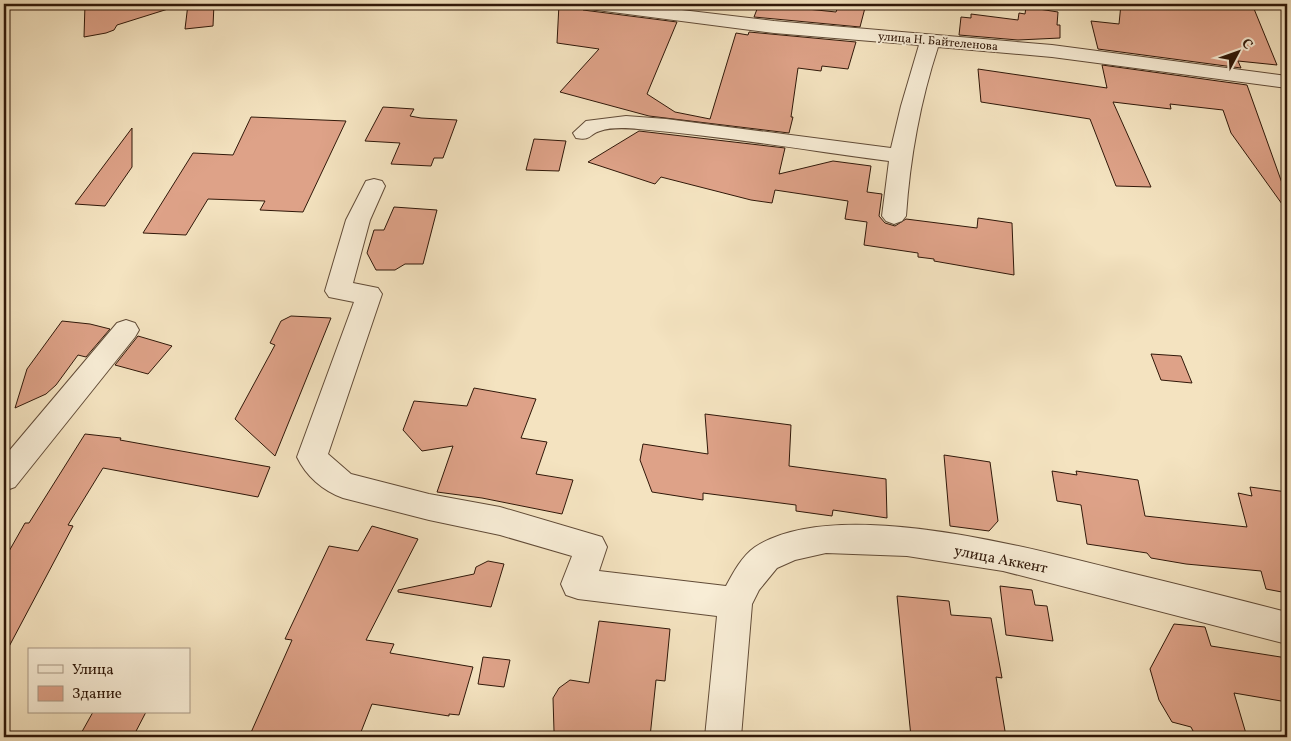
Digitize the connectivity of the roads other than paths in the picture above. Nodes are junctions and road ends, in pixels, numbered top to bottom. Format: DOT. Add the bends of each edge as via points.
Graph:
graph roads {
  1 [pos="589,4"];
  2 [pos="930,41"];
  3 [pos="1287,82"];
  4 [pos="584,133"];
  5 [pos="900,156"];
  6 [pos="374,186"];
  7 [pos="894,216"];
  8 [pos="126,330"];
  9 [pos="4,478"];
  10 [pos="735,603"];
  11 [pos="1287,628"];
  12 [pos="723,737"];
  1 -- 2 [label="street, улица Н. Байтеленова" via="774,28"];
  2 -- 3 [label="street, улица Н. Байтеленова" via="1052,51"];
  2 -- 5 [label="street" via="903,133"];
  4 -- 5 [label="street" via="593,124 626,122"];
  5 -- 7 [label="street"];
  6 -- 10 [label="street" via="358,220 338,291 369,294 312,457 343,485 500,521 591,547 578,584"];
  8 -- 9 [label="street"];
  10 -- 11 [label="street, улица Аккент" via="747,579 766,558 790,547 826,539 908,542 1003,556"];
  10 -- 12 [label="street"];
}
